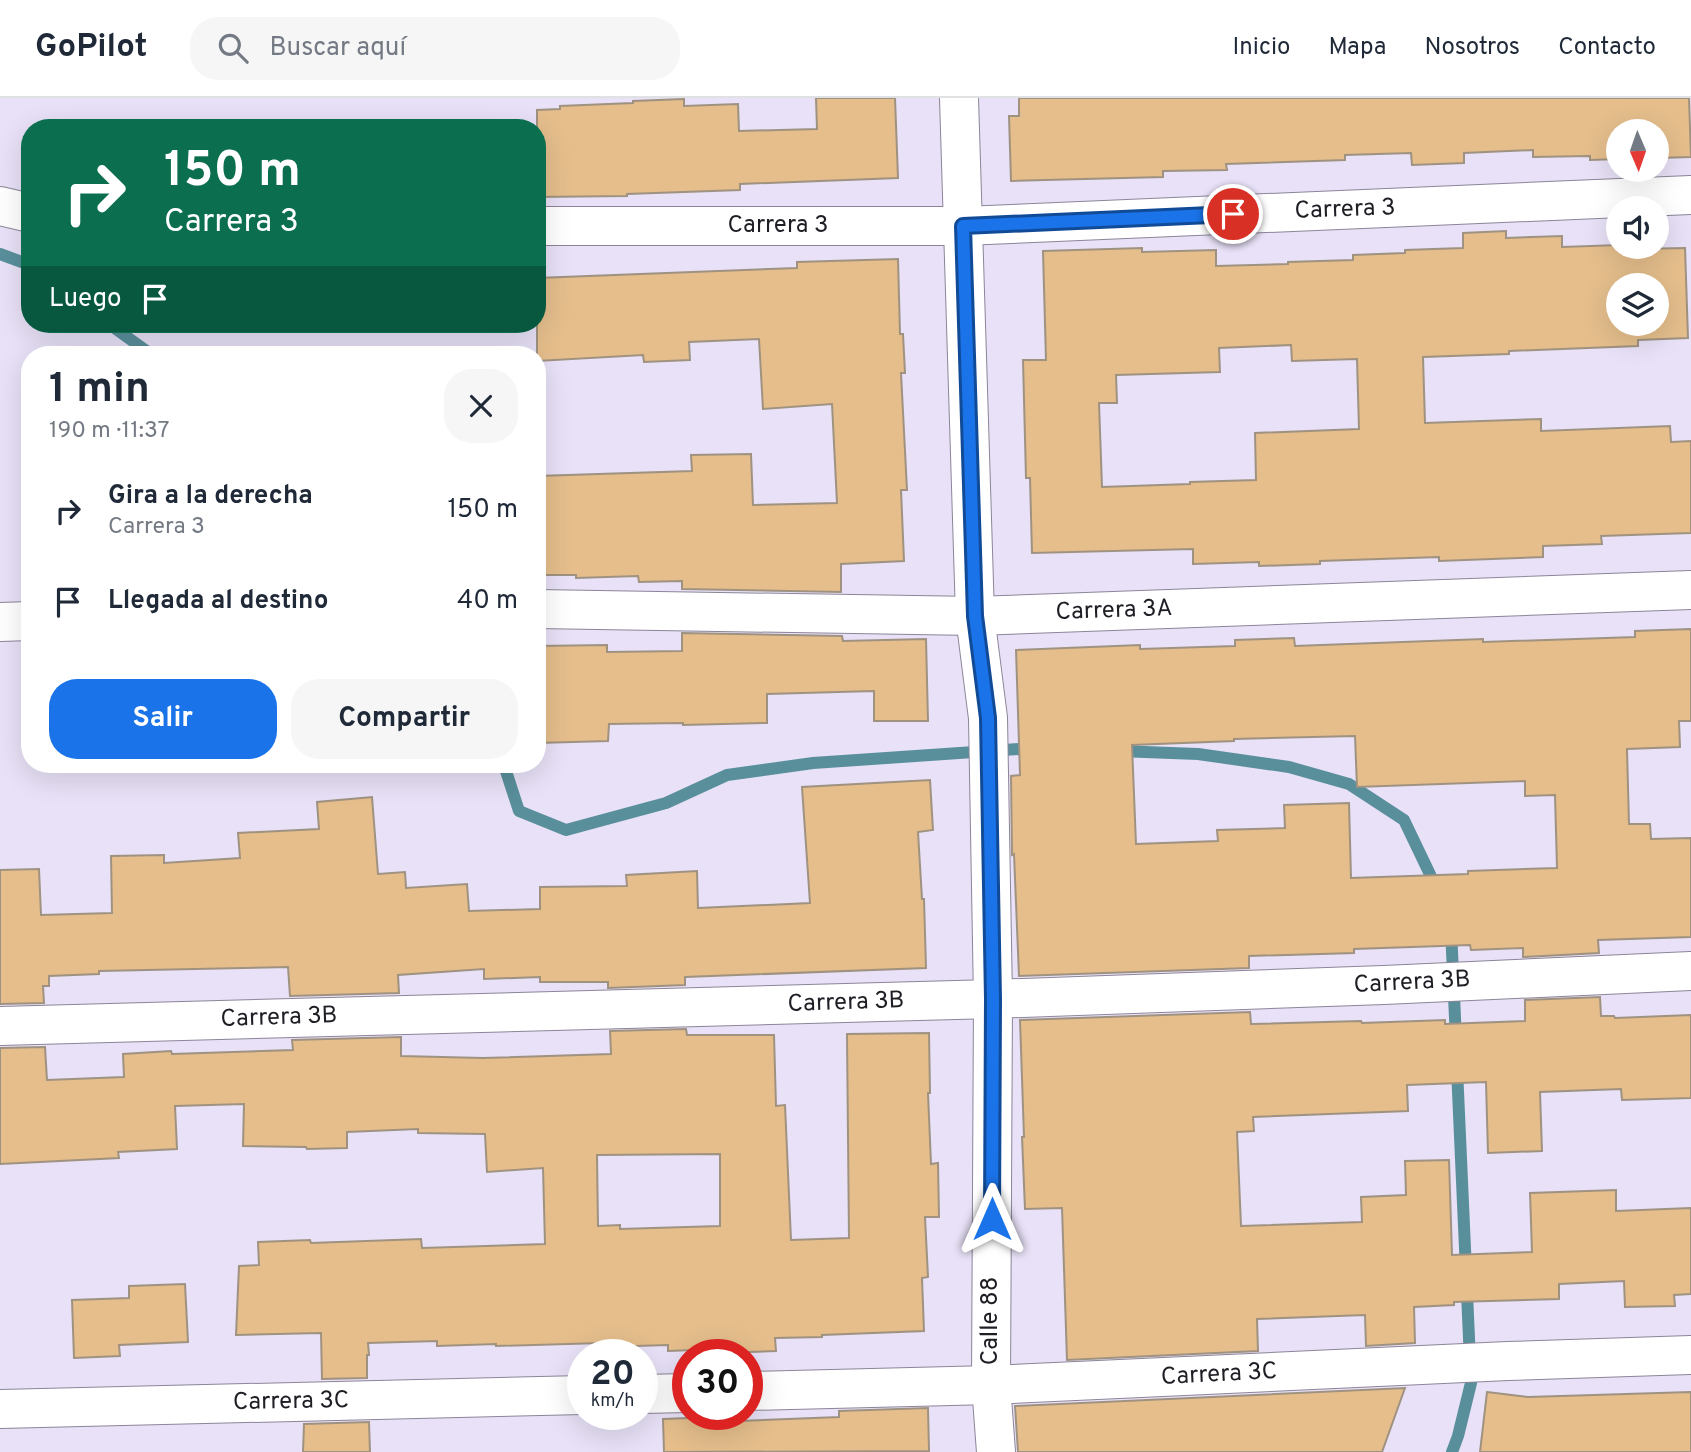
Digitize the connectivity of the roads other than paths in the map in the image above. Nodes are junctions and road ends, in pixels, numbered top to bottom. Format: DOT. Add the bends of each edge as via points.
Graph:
graph roads {
  1 [pos="959,98"];
  2 [pos="1691,195"];
  3 [pos="0,206"];
  4 [pos="21,211"];
  5 [pos="546,226"];
  6 [pos="963,226"];
  7 [pos="1691,590"];
  8 [pos="546,609"];
  9 [pos="975,616"];
  10 [pos="21,621"];
  11 [pos="0,622"];
  12 [pos="1691,971"];
  13 [pos="993,999"];
  14 [pos="0,1026"];
  15 [pos="1691,1355"];
  16 [pos="991,1385"];
  17 [pos="763,1391"];
  18 [pos="567,1395"];
  19 [pos="0,1409"];
  20 [pos="996,1452"];
  1 -- 6 [label="street, Calle 88"];
  2 -- 6 [label="street, Carrera 3"];
  3 -- 4 [label="street"];
  5 -- 6 [label="street, Carrera 3"];
  6 -- 9 [label="street, Calle 88"];
  7 -- 9 [label="street, Carrera 3A"];
  8 -- 9 [label="street, Carrera 3A"];
  9 -- 13 [label="street, Calle 88" via="988,718"];
  10 -- 11 [label="street"];
  12 -- 13 [label="street, Carrera 3B"];
  13 -- 14 [label="street, Carrera 3B"];
  13 -- 16 [label="street, Calle 88"];
  15 -- 16 [label="street, Carrera 3C"];
  16 -- 17 [label="street, Carrera 3C"];
  16 -- 20 [label="street, Calle 88"];
  18 -- 19 [label="street, Carrera 3C"];
}
